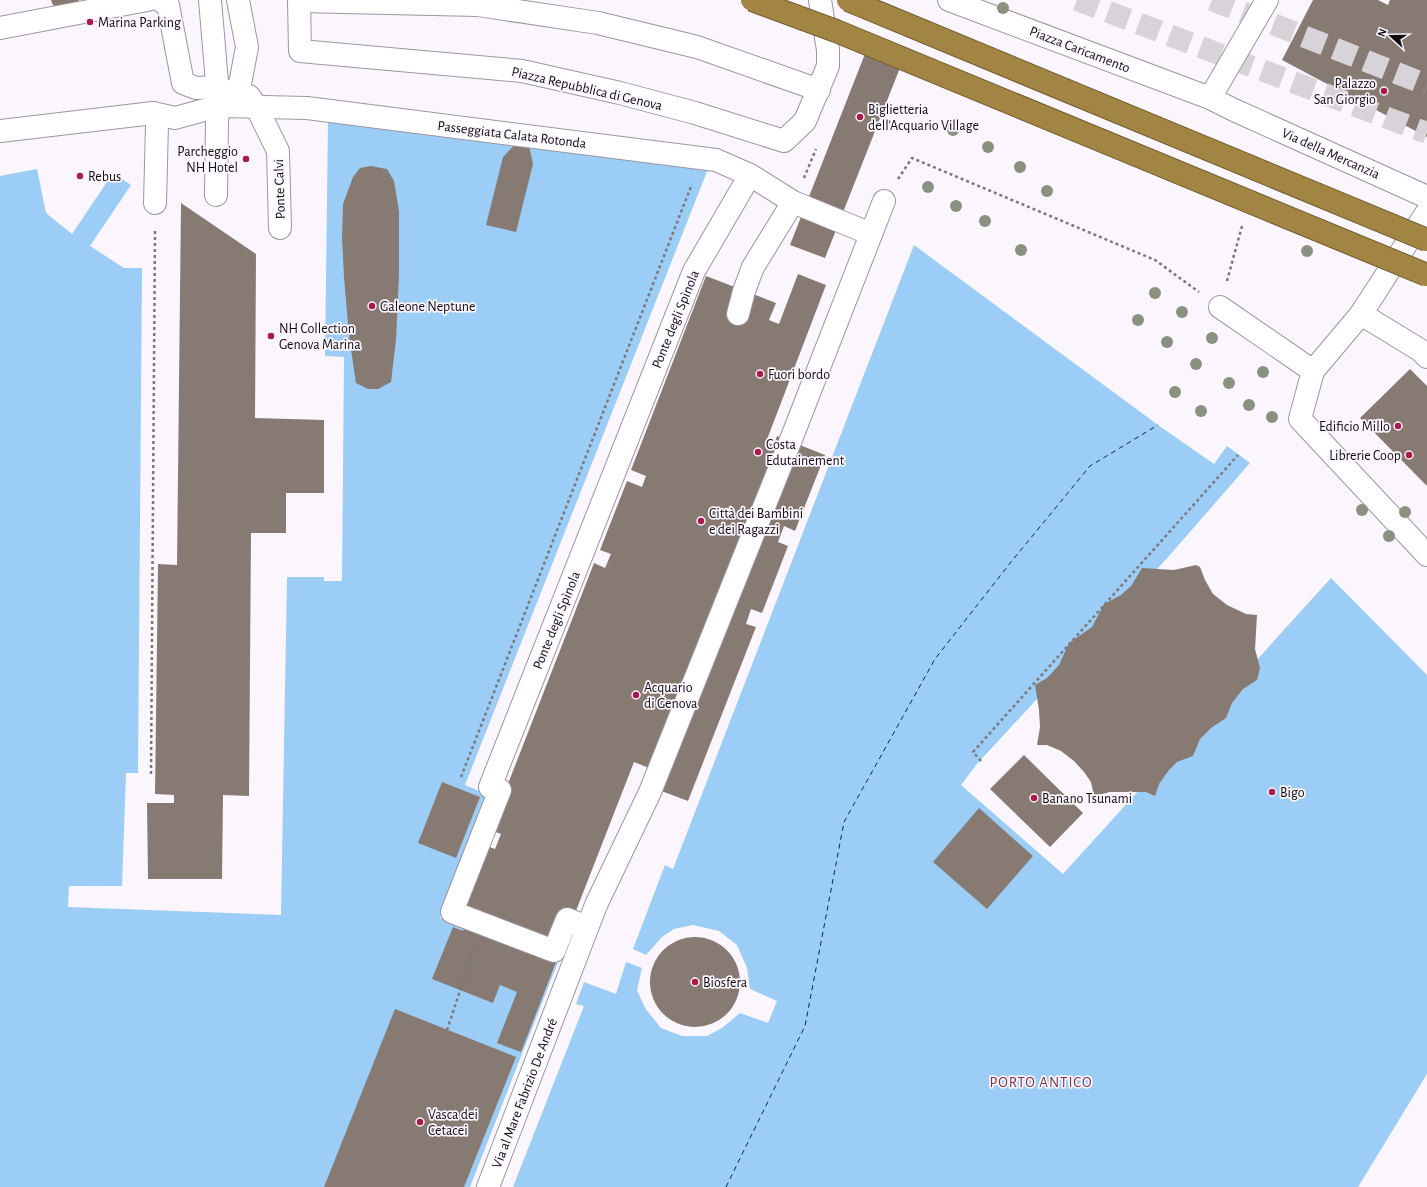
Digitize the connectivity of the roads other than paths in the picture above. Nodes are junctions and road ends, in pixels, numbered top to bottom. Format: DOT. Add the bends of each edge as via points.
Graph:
graph roads {
  1 [pos="147,0"];
  2 [pos="159,0"];
  3 [pos="210,0"];
  4 [pos="238,0"];
  5 [pos="752,0"];
  6 [pos="820,0"];
  7 [pos="848,0"];
  8 [pos="949,0"];
  9 [pos="1267,0"];
  10 [pos="299,1"];
  11 [pos="0,28"];
  12 [pos="240,84"];
  13 [pos="819,90"];
  14 [pos="218,96"];
  15 [pos="1210,98"];
  16 [pos="256,106"];
  17 [pos="1234,110"];
  18 [pos="153,113"];
  19 [pos="0,131"];
  20 [pos="750,175"];
  21 [pos="216,195"];
  22 [pos="1427,197"];
  23 [pos="884,201"];
  24 [pos="793,202"];
  25 [pos="155,203"];
  26 [pos="1427,212"];
  27 [pos="280,228"];
  28 [pos="871,234"];
  29 [pos="1427,240"];
  30 [pos="1427,275"];
  31 [pos="1220,307"];
  32 [pos="738,314"];
  33 [pos="1361,314"];
  34 [pos="1423,353"];
  35 [pos="1313,371"];
  36 [pos="1427,555"];
  37 [pos="587,927"];
  38 [pos="488,1187"];
  1 -- 11 [label="street"];
  2 -- 14 [label="street" via="168,5 183,83"];
  3 -- 14 [label="street"];
  4 -- 12 [label="street" via="247,47"];
  5 -- 30 [label="highway, bridge" via="836,31"];
  6 -- 13 [label="street, Piazza Repubblica di Genova" via="828,66"];
  7 -- 29 [label="highway, bridge"];
  8 -- 15 [label="street, Piazza Caricamento"];
  9 -- 15 [label="street"];
  10 -- 13 [label="street, Piazza Repubblica di Genova" via="478,5 598,23 697,47"];
  10 -- 13 [label="street, Piazza Repubblica di Genova" via="300,51 522,71 620,93 784,141 805,121"];
  12 -- 14 [label="street"];
  12 -- 16 [label="street, Ponte Calvi"];
  14 -- 16 [label="street"];
  14 -- 18 [label="street" via="174,118"];
  14 -- 21 [label="street"];
  15 -- 17 [label="street, Piazza Caricamento"];
  16 -- 20 [label="street, Passeggiata Calata Rotonda" via="307,108 716,160"];
  16 -- 27 [label="street, Ponte Calvi" via="278,151"];
  17 -- 22 [label="street, Via della Mercanzia"];
  18 -- 19 [label="street"];
  18 -- 25 [label="street" via="157,124"];
  20 -- 24 [label="street, Passeggiata Calata Rotonda"];
  20 -- 37 [label="street, Ponte degli Spìnola" via="694,271 490,787 500,790 452,912 554,951 567,919"];
  23 -- 28 [label="street"];
  24 -- 28 [label="street, Passeggiata Calata Rotonda"];
  24 -- 32 [label="street" via="753,267"];
  26 -- 33 [label="street"];
  28 -- 37 [label="street" via="650,792"];
  31 -- 35 [label="street"];
  33 -- 34 [label="street"];
  33 -- 35 [label="street"];
  35 -- 36 [label="street" via="1300,419"];
  37 -- 38 [label="street, Via al Mare Fabrizio De André"];
}
